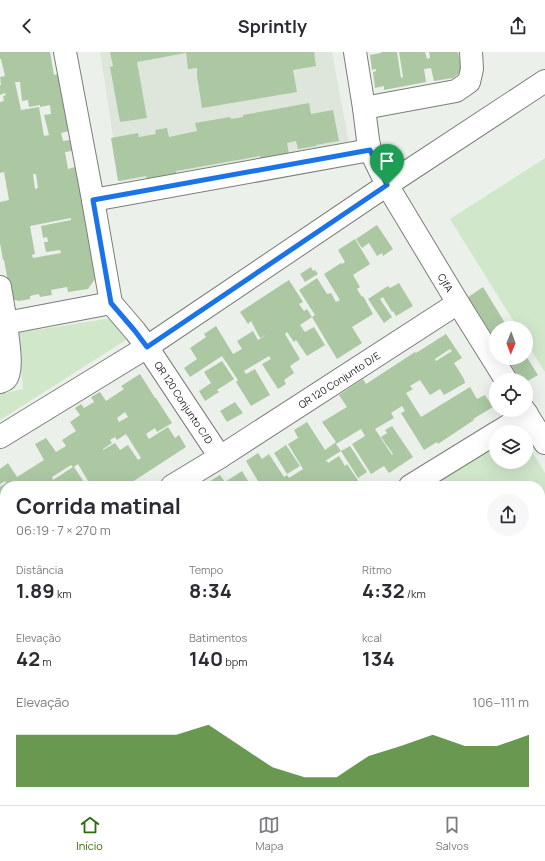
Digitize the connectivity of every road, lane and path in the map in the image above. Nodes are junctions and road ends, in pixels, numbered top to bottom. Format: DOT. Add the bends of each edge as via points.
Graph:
graph roads {
  1 [pos="65,52"];
  2 [pos="354,52"];
  3 [pos="471,52"];
  4 [pos="545,80"];
  5 [pos="364,108"];
  6 [pos="370,150"];
  7 [pos="387,185"];
  8 [pos="93,200"];
  9 [pos="0,287"];
  10 [pos="111,303"];
  11 [pos="458,303"];
  12 [pos="6,323"];
  13 [pos="147,347"];
  14 [pos="502,373"];
  15 [pos="0,382"];
  16 [pos="519,417"];
  17 [pos="529,417"];
  18 [pos="507,425"];
  19 [pos="0,437"];
  20 [pos="489,437"];
  21 [pos="545,443"];
  22 [pos="220,457"];
  23 [pos="180,481"];
  24 [pos="418,481"];
  1 -- 8 [label="street"];
  2 -- 5 [label="street, CjfA"];
  3 -- 5 [label="street" via="472,69 469,82 456,92"];
  4 -- 7 [label="street"];
  5 -- 6 [label="street, CjfA"];
  6 -- 7 [label="street, CjfA"];
  6 -- 8 [label="street"];
  7 -- 11 [label="street, CjfA"];
  7 -- 13 [label="street"];
  8 -- 10 [label="street"];
  9 -- 12 [label="street"];
  10 -- 12 [label="street"];
  10 -- 13 [label="street, QR 120 Conjunto C/D"];
  11 -- 14 [label="street, CjfA"];
  11 -- 22 [label="street, QR 120 Conjunto D/E"];
  12 -- 15 [label="street" via="10,372 6,379"];
  13 -- 19 [label="street"];
  13 -- 22 [label="street, QR 120 Conjunto C/D"];
  16 -- 18 [label="street"];
  17 -- 21 [label="street"];
  20 -- 24 [label="street"];
  22 -- 23 [label="street, QR 120 Conjunto D/E"];
}
